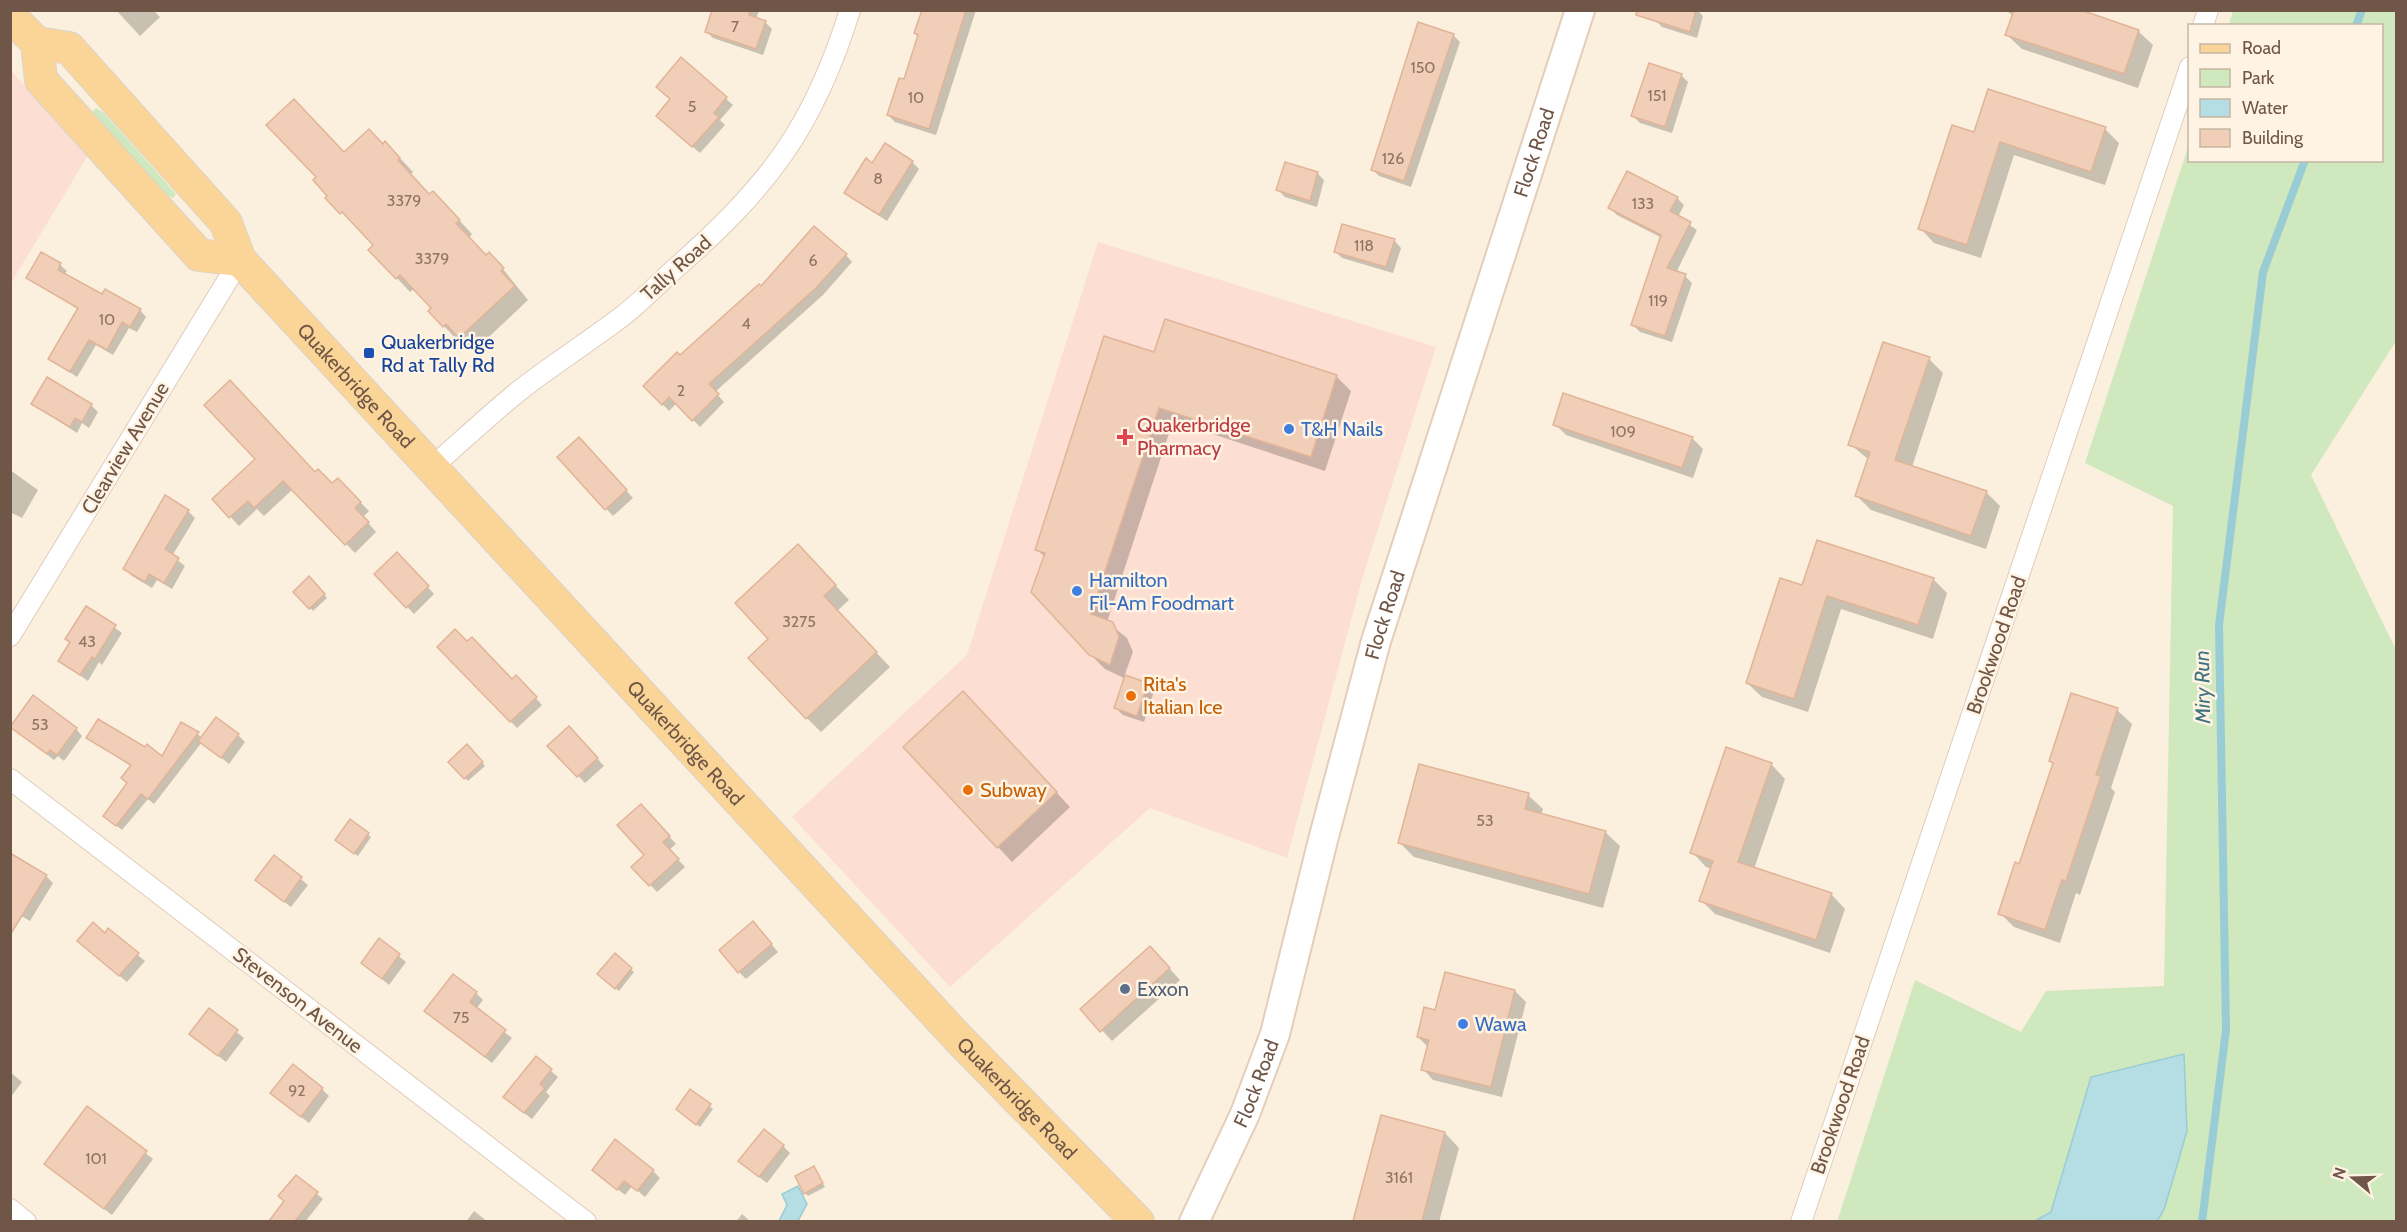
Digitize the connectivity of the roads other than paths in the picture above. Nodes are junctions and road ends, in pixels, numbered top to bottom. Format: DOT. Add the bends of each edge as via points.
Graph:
graph roads {
  1 [pos="849,10"];
  2 [pos="1580,10"];
  3 [pos="10,16"];
  4 [pos="37,43"];
  5 [pos="2188,73"];
  6 [pos="240,260"];
  7 [pos="432,467"];
  8 [pos="10,636"];
  9 [pos="10,779"];
  10 [pos="10,1209"];
  11 [pos="26,1221"];
  12 [pos="586,1221"];
  13 [pos="1138,1221"];
  14 [pos="1194,1221"];
  15 [pos="1801,1221"];
  1 -- 7 [label="street, Tally Road" via="819,95 792,143 735,214 624,314 523,388"];
  2 -- 14 [label="main road, Flock Road" via="1376,641 1275,1034 1245,1114"];
  3 -- 4 [label="main road"];
  4 -- 6 [label="main road, Quakerbridge Road" via="69,48 226,223"];
  4 -- 6 [label="main road" via="41,80 199,255"];
  5 -- 15 [label="street, Brookwood Road"];
  6 -- 7 [label="main road, Quakerbridge Road"];
  6 -- 8 [label="street, Clearview Avenue"];
  7 -- 13 [label="main road, Quakerbridge Road" via="958,1038"];
  9 -- 12 [label="street, Stevenson Avenue"];
  10 -- 11 [label="street"];
}
